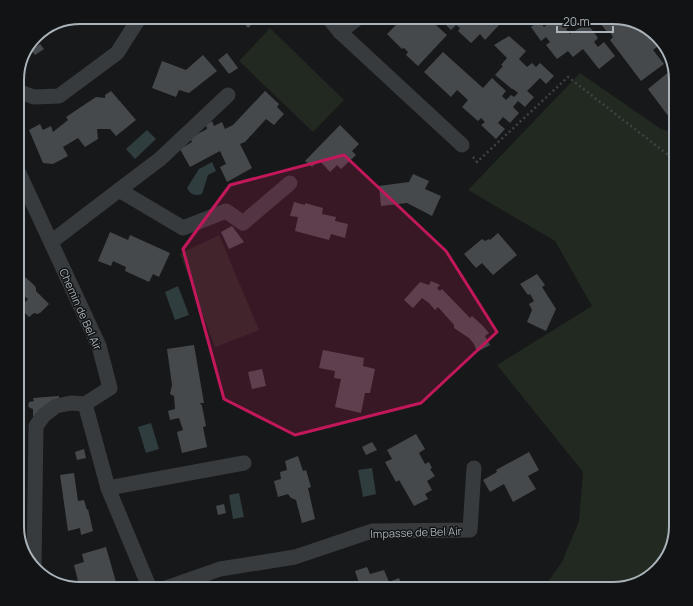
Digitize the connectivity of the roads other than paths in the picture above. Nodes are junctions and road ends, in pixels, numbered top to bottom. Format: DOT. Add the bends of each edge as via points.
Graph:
graph roads {
  1 [pos="136,24"];
  2 [pos="334,24"];
  3 [pos="350,24"];
  4 [pos="340,32"];
  5 [pos="24,93"];
  6 [pos="228,96"];
  7 [pos="462,145"];
  8 [pos="290,183"];
  9 [pos="24,184"];
  10 [pos="120,190"];
  11 [pos="51,242"];
  12 [pos="85,404"];
  13 [pos="244,463"];
  14 [pos="474,468"];
  15 [pos="108,488"];
  16 [pos="34,558"];
  17 [pos="147,582"];
  18 [pos="183,582"];
  1 -- 5 [label="street" via="117,54 60,96 34,97"];
  2 -- 4 [label="street"];
  3 -- 4 [label="street"];
  4 -- 7 [label="street"];
  6 -- 10 [label="street" via="160,159"];
  8 -- 10 [label="street" via="243,223 226,211 183,228"];
  9 -- 11 [label="street, Chemin de Bel Air"];
  10 -- 11 [label="street"];
  11 -- 12 [label="street, Chemin de Bel Air" via="99,346 110,388"];
  12 -- 15 [label="street"];
  12 -- 16 [label="street" via="56,406 44,414 36,426"];
  13 -- 15 [label="street"];
  14 -- 18 [label="street, Impasse de Bel Air" via="470,530 372,531 295,557 220,569"];
  15 -- 17 [label="street"];
}
